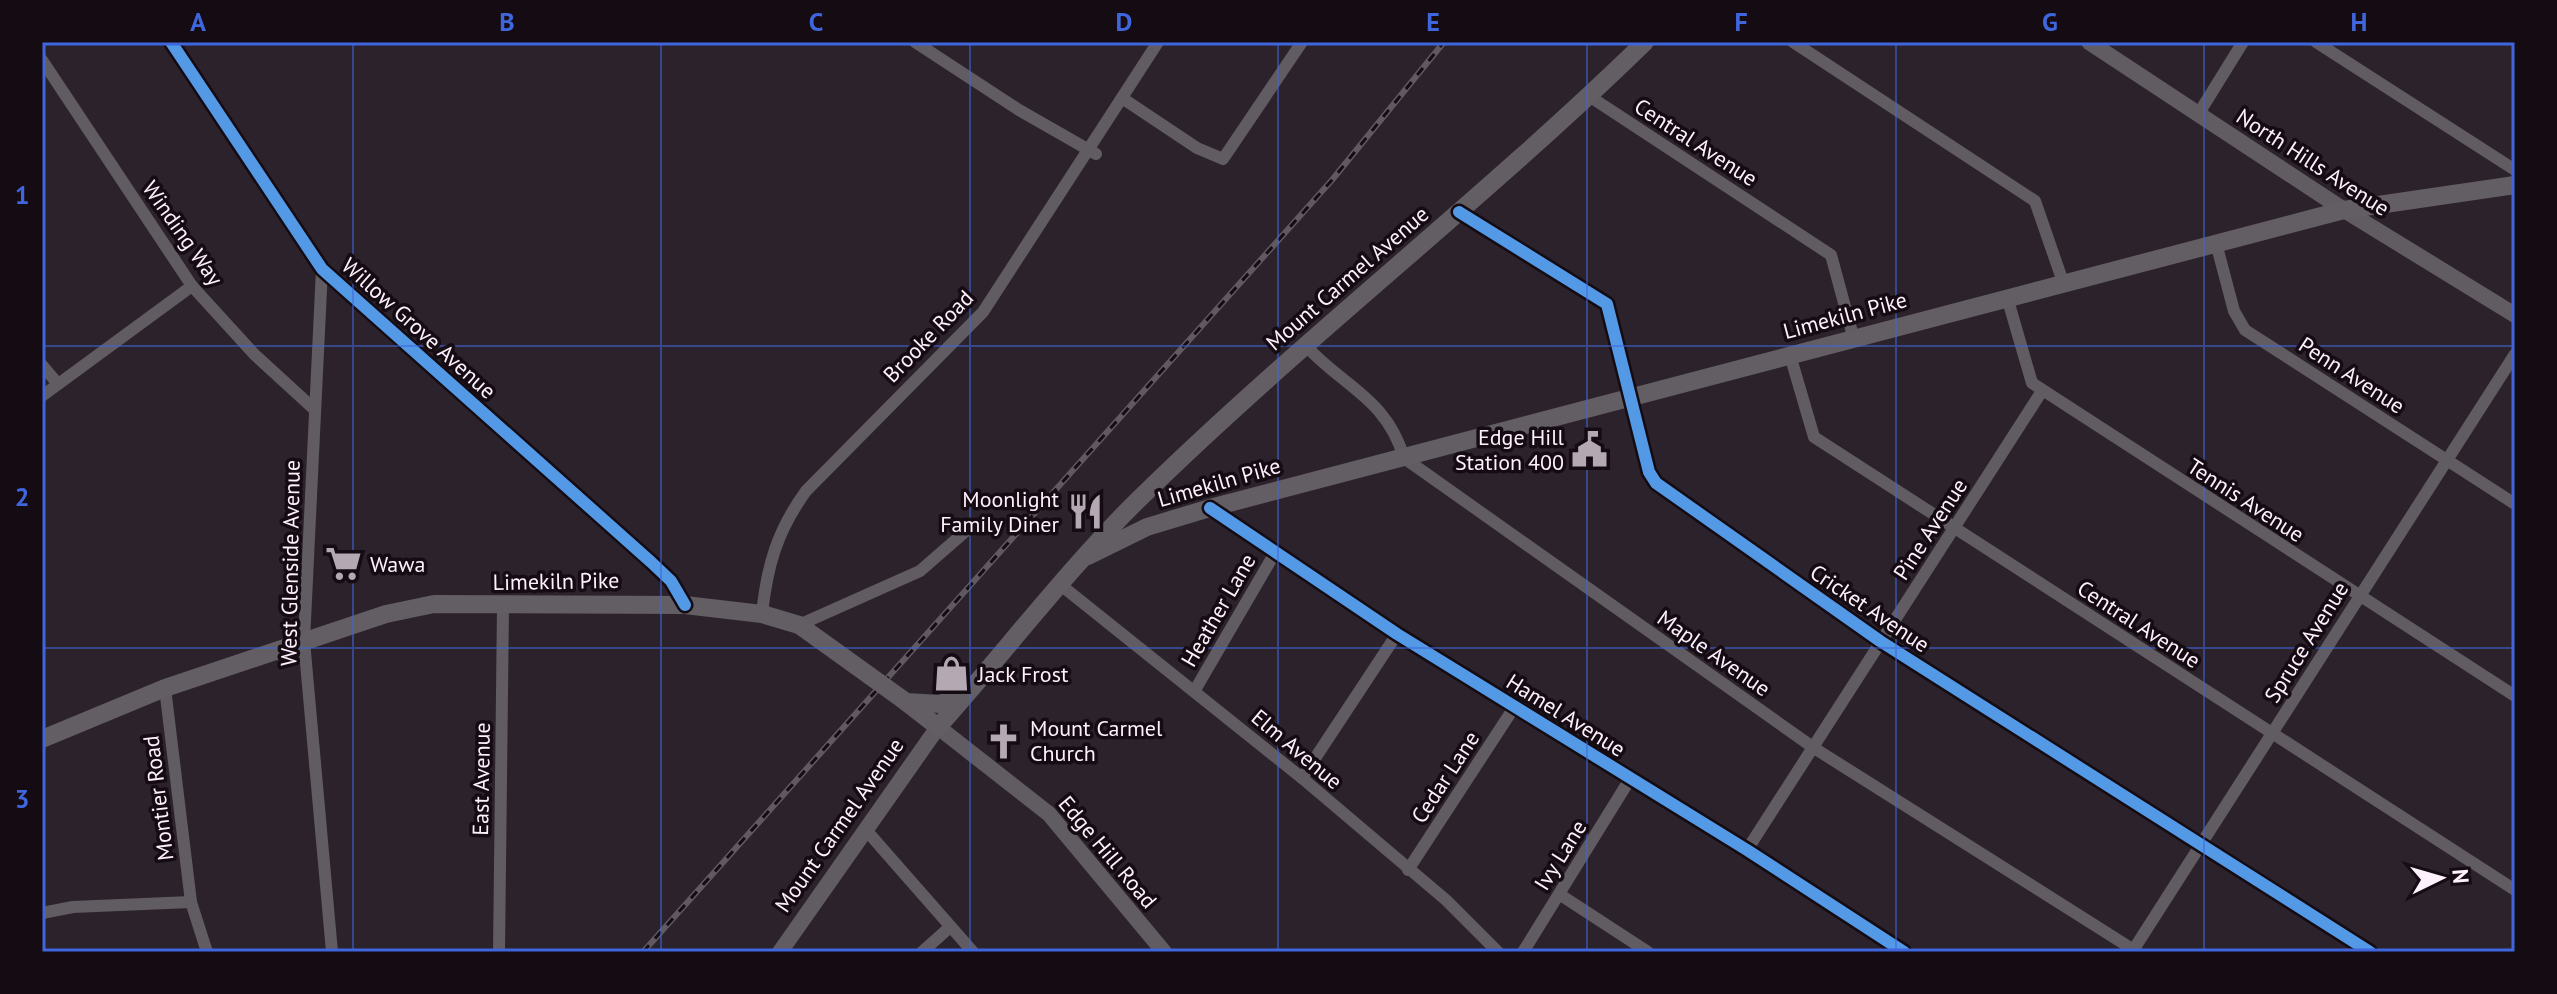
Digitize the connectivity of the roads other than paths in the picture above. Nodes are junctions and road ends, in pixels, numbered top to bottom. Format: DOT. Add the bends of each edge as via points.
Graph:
graph roads {
  1 [pos="171,42"];
  2 [pos="915,42"];
  3 [pos="1158,42"];
  4 [pos="1302,42"];
  5 [pos="1645,42"];
  6 [pos="1793,42"];
  7 [pos="2089,42"];
  8 [pos="2243,42"];
  9 [pos="2316,42"];
  10 [pos="42,60"];
  11 [pos="1589,96"];
  12 [pos="1122,98"];
  13 [pos="2199,113"];
  14 [pos="1093,152"];
  15 [pos="2515,170"];
  16 [pos="2515,185"];
  17 [pos="2344,210"];
  18 [pos="1459,212"];
  19 [pos="2216,243"];
  20 [pos="322,269"];
  21 [pos="2063,282"];
  22 [pos="192,286"];
  23 [pos="2007,297"];
  24 [pos="2515,315"];
  25 [pos="1853,336"];
  26 [pos="1306,346"];
  27 [pos="2515,354"];
  28 [pos="1790,355"];
  29 [pos="42,365"];
  30 [pos="58,384"];
  31 [pos="2042,391"];
  32 [pos="42,396"];
  33 [pos="1631,397"];
  34 [pos="314,409"];
  35 [pos="1404,458"];
  36 [pos="2447,461"];
  37 [pos="2515,504"];
  38 [pos="1210,508"];
  39 [pos="1955,529"];
  40 [pos="967,530"];
  41 [pos="1276,551"];
  42 [pos="1088,556"];
  43 [pos="1062,586"];
  44 [pos="2358,596"];
  45 [pos="685,605"];
  46 [pos="503,606"];
  47 [pos="762,614"];
  48 [pos="799,625"];
  49 [pos="1397,634"];
  50 [pos="304,641"];
  51 [pos="1880,641"];
  52 [pos="165,688"];
  53 [pos="1195,690"];
  54 [pos="968,693"];
  55 [pos="2515,696"];
  56 [pos="904,700"];
  57 [pos="1515,706"];
  58 [pos="938,727"];
  59 [pos="2271,733"];
  60 [pos="42,739"];
  61 [pos="1814,748"];
  62 [pos="1302,778"];
  63 [pos="1630,779"];
  64 [pos="866,830"];
  65 [pos="2202,842"];
  66 [pos="1747,850"];
  67 [pos="1408,870"];
  68 [pos="2515,890"];
  69 [pos="1559,894"];
  70 [pos="191,902"];
  71 [pos="42,913"];
  72 [pos="950,927"];
  73 [pos="2134,951"];
  74 [pos="207,952"];
  75 [pos="332,952"];
  76 [pos="499,952"];
  77 [pos="780,952"];
  78 [pos="922,952"];
  79 [pos="973,952"];
  80 [pos="1164,952"];
  81 [pos="1498,952"];
  82 [pos="1523,952"];
  83 [pos="1648,952"];
  84 [pos="1904,952"];
  85 [pos="2370,952"];
  1 -- 20 [label="street, Willow Grove Avenue"];
  2 -- 14 [label="street"];
  3 -- 12 [label="street, Brooke Road"];
  4 -- 12 [label="street" via="1223,159 1197,148"];
  5 -- 11 [label="main road, Mount Carmel Avenue"];
  6 -- 21 [label="street" via="2035,201"];
  7 -- 13 [label="street, North Hills Avenue"];
  8 -- 13 [label="street"];
  9 -- 15 [label="street"];
  10 -- 22 [label="street, Winding Way"];
  11 -- 18 [label="main road, Mount Carmel Avenue"];
  11 -- 25 [label="street, Central Avenue" via="1831,255"];
  12 -- 14 [label="street, Brooke Road"];
  13 -- 17 [label="street, North Hills Avenue"];
  14 -- 47 [label="street, Brooke Road" via="983,312 793,508 767,567"];
  16 -- 17 [label="main road, Limekiln Pike"];
  17 -- 19 [label="main road, Limekiln Pike"];
  17 -- 24 [label="street, North Hills Avenue"];
  18 -- 26 [label="main road, Mount Carmel Avenue"];
  18 -- 33 [label="street, Cricket Avenue" via="1607,304"];
  19 -- 21 [label="main road, Limekiln Pike"];
  19 -- 36 [label="street, Penn Avenue" via="2234,311 2245,330"];
  20 -- 34 [label="street, West Glenside Avenue"];
  20 -- 45 [label="street, Willow Grove Avenue" via="651,562"];
  21 -- 23 [label="main road, Limekiln Pike"];
  22 -- 30 [label="street"];
  22 -- 34 [label="street, Winding Way"];
  23 -- 25 [label="main road, Limekiln Pike"];
  23 -- 31 [label="street, Tennis Avenue" via="2032,383"];
  25 -- 28 [label="main road, Limekiln Pike"];
  26 -- 35 [label="street" via="1376,404 1397,435"];
  26 -- 42 [label="main road, Mount Carmel Avenue" via="1137,501"];
  27 -- 36 [label="street, Spruce Avenue"];
  28 -- 33 [label="main road, Limekiln Pike"];
  28 -- 39 [label="street, Central Avenue" via="1814,437"];
  29 -- 30 [label="street"];
  30 -- 32 [label="street"];
  31 -- 39 [label="street, Pine Avenue"];
  31 -- 44 [label="street, Tennis Avenue"];
  33 -- 35 [label="main road, Limekiln Pike"];
  33 -- 51 [label="street, Cricket Avenue" via="1656,483"];
  34 -- 50 [label="street, West Glenside Avenue"];
  35 -- 38 [label="main road, Limekiln Pike"];
  35 -- 61 [label="street, Maple Avenue"];
  36 -- 37 [label="street, Penn Avenue"];
  36 -- 44 [label="street, Spruce Avenue"];
  38 -- 41 [label="street, Hamel Avenue"];
  38 -- 42 [label="main road, Limekiln Pike" via="1147,527"];
  39 -- 51 [label="street, Pine Avenue"];
  39 -- 59 [label="street, Central Avenue"];
  40 -- 48 [label="street" via="920,571"];
  41 -- 49 [label="street, Hamel Avenue"];
  41 -- 53 [label="street, Heather Lane"];
  42 -- 43 [label="main road, Limekiln Pike"];
  43 -- 53 [label="street, Elm Avenue"];
  43 -- 54 [label="main road, Limekiln Pike"];
  44 -- 55 [label="street, Tennis Avenue"];
  44 -- 59 [label="street, Spruce Avenue"];
  45 -- 46 [label="main road, Limekiln Pike"];
  45 -- 47 [label="main road, Limekiln Pike"];
  46 -- 50 [label="main road, Limekiln Pike" via="434,604"];
  46 -- 76 [label="street, East Avenue"];
  47 -- 48 [label="main road, Limekiln Pike"];
  48 -- 56 [label="main road, Limekiln Pike, bridge"];
  49 -- 57 [label="street, Hamel Avenue"];
  49 -- 62 [label="street"];
  50 -- 52 [label="main road, Limekiln Pike"];
  50 -- 75 [label="street, West Glenside Avenue"];
  51 -- 61 [label="street, Pine Avenue"];
  51 -- 65 [label="street, Cricket Avenue"];
  52 -- 60 [label="main road, Limekiln Pike"];
  52 -- 70 [label="street, Montier Road"];
  53 -- 62 [label="street, Elm Avenue"];
  54 -- 56 [label="main road" via="940,704"];
  54 -- 58 [label="main road, Limekiln Pike"];
  56 -- 58 [label="main road, Limekiln Pike"];
  57 -- 63 [label="street, Hamel Avenue"];
  57 -- 67 [label="street, Cedar Lane"];
  58 -- 64 [label="street, Mount Carmel Avenue"];
  58 -- 80 [label="street, Edge Hill Road" via="1049,814"];
  59 -- 65 [label="street, Spruce Avenue"];
  59 -- 68 [label="street, Central Avenue"];
  61 -- 66 [label="street, Pine Avenue"];
  61 -- 73 [label="street, Maple Avenue"];
  62 -- 67 [label="street, Elm Avenue"];
  63 -- 66 [label="street, Hamel Avenue"];
  63 -- 69 [label="street, Ivy Lane"];
  64 -- 72 [label="street"];
  64 -- 77 [label="street, Mount Carmel Avenue"];
  65 -- 73 [label="street, Spruce Avenue"];
  65 -- 85 [label="street, Cricket Avenue"];
  66 -- 84 [label="street, Hamel Avenue"];
  67 -- 81 [label="street, Elm Avenue"];
  69 -- 82 [label="street, Ivy Lane"];
  69 -- 83 [label="street"];
  70 -- 71 [label="street"];
  70 -- 74 [label="street, Montier Road"];
  72 -- 78 [label="street"];
  72 -- 79 [label="street"];
}
